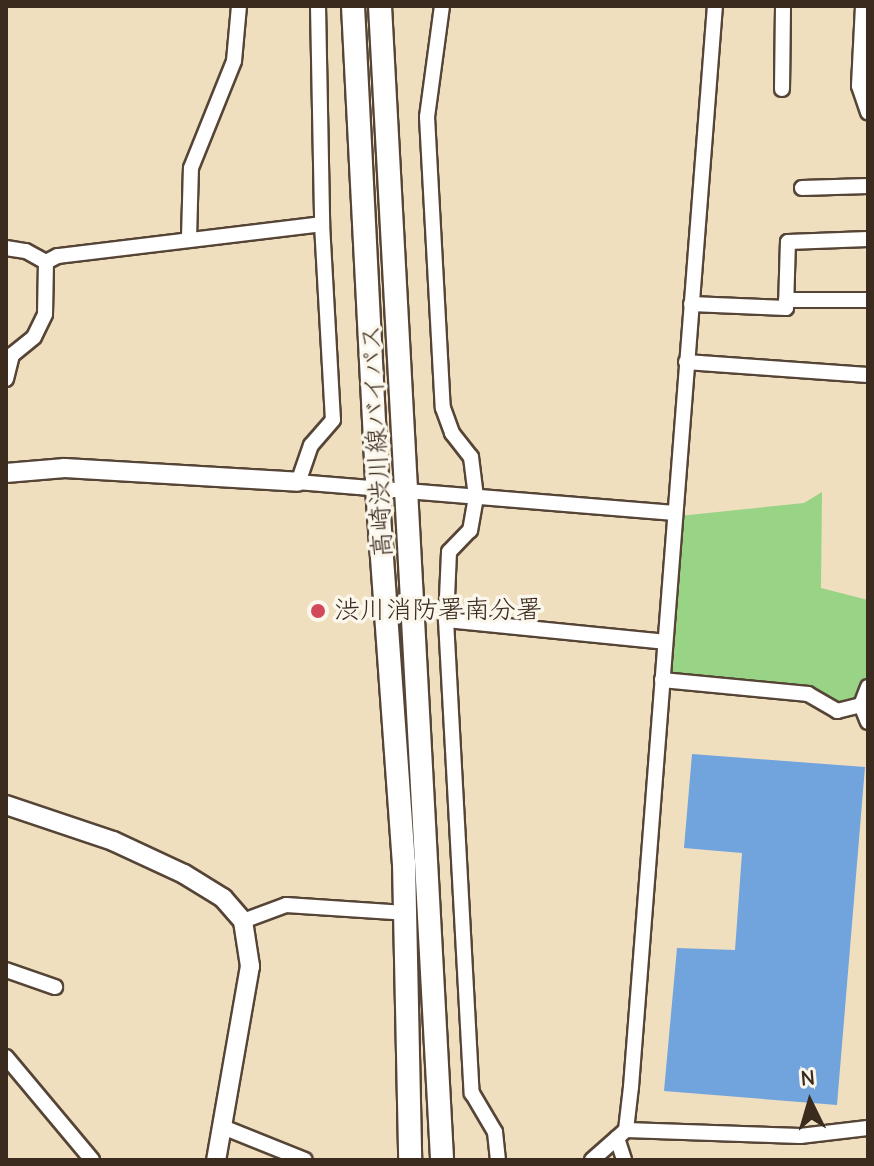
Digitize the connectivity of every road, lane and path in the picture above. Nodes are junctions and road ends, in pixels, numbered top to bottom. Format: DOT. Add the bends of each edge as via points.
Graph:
graph roads {
  1 [pos="239,6"];
  2 [pos="318,6"];
  3 [pos="353,6"];
  4 [pos="380,6"];
  5 [pos="442,6"];
  6 [pos="715,6"];
  7 [pos="783,6"];
  8 [pos="863,6"];
  9 [pos="782,89"];
  10 [pos="868,112"];
  11 [pos="868,186"];
  12 [pos="802,188"];
  13 [pos="322,224"];
  14 [pos="189,238"];
  15 [pos="868,239"];
  16 [pos="6,248"];
  17 [pos="46,262"];
  18 [pos="786,300"];
  19 [pos="868,300"];
  20 [pos="691,304"];
  21 [pos="9,354"];
  22 [pos="686,362"];
  23 [pos="868,375"];
  24 [pos="6,379"];
  25 [pos="6,473"];
  26 [pos="298,482"];
  27 [pos="377,488"];
  28 [pos="409,491"];
  29 [pos="476,497"];
  30 [pos="674,513"];
  31 [pos="446,620"];
  32 [pos="665,642"];
  33 [pos="662,680"];
  34 [pos="868,687"];
  35 [pos="861,705"];
  36 [pos="868,722"];
  37 [pos="6,805"];
  38 [pos="405,913"];
  39 [pos="243,921"];
  40 [pos="6,970"];
  41 [pos="55,987"];
  42 [pos="6,1057"];
  43 [pos="223,1127"];
  44 [pos="868,1128"];
  45 [pos="622,1134"];
  46 [pos="92,1160"];
  47 [pos="216,1160"];
  48 [pos="305,1160"];
  49 [pos="410,1160"];
  50 [pos="442,1160"];
  51 [pos="498,1160"];
  52 [pos="592,1160"];
  53 [pos="624,1160"];
  1 -- 14 [label="street" via="234,61 191,168"];
  2 -- 13 [label="street"];
  3 -- 27 [label="main road, 高崎渋川線バイパス"];
  4 -- 28 [label="main road, 高崎渋川線バイパス"];
  5 -- 29 [label="street" via="427,117 443,408 452,433 471,457"];
  6 -- 20 [label="street"];
  7 -- 9 [label="street"];
  8 -- 10 [label="street" via="859,86"];
  11 -- 12 [label="street"];
  13 -- 14 [label="street"];
  13 -- 26 [label="street" via="333,420 311,445"];
  14 -- 17 [label="street"];
  15 -- 18 [label="street" via="788,242"];
  16 -- 17 [label="street"];
  17 -- 21 [label="street" via="45,314 34,337"];
  18 -- 19 [label="street"];
  18 -- 20 [label="street" via="786,308"];
  20 -- 22 [label="street"];
  21 -- 24 [label="street"];
  22 -- 23 [label="street"];
  22 -- 30 [label="street"];
  25 -- 26 [label="street" via="65,468"];
  26 -- 27 [label="street"];
  27 -- 28 [label="street"];
  27 -- 38 [label="main road, 高崎渋川線バイパス"];
  28 -- 29 [label="street"];
  28 -- 50 [label="main road, 高崎渋川線バイパス"];
  29 -- 30 [label="street"];
  29 -- 31 [label="street" via="470,530 449,552"];
  30 -- 32 [label="street"];
  31 -- 32 [label="street"];
  31 -- 51 [label="street" via="472,1093 495,1132"];
  32 -- 33 [label="street"];
  33 -- 35 [label="street" via="808,694 837,711"];
  33 -- 45 [label="street"];
  34 -- 35 [label="street"];
  35 -- 36 [label="street"];
  37 -- 39 [label="street" via="113,841 184,874 223,898"];
  38 -- 39 [label="street" via="286,905"];
  38 -- 49 [label="main road, 高崎渋川線バイパス"];
  39 -- 43 [label="street" via="250,966"];
  40 -- 41 [label="street"];
  42 -- 46 [label="street"];
  43 -- 47 [label="street"];
  43 -- 48 [label="street"];
  44 -- 45 [label="street" via="800,1136"];
  45 -- 52 [label="street"];
  45 -- 53 [label="street"];
}
